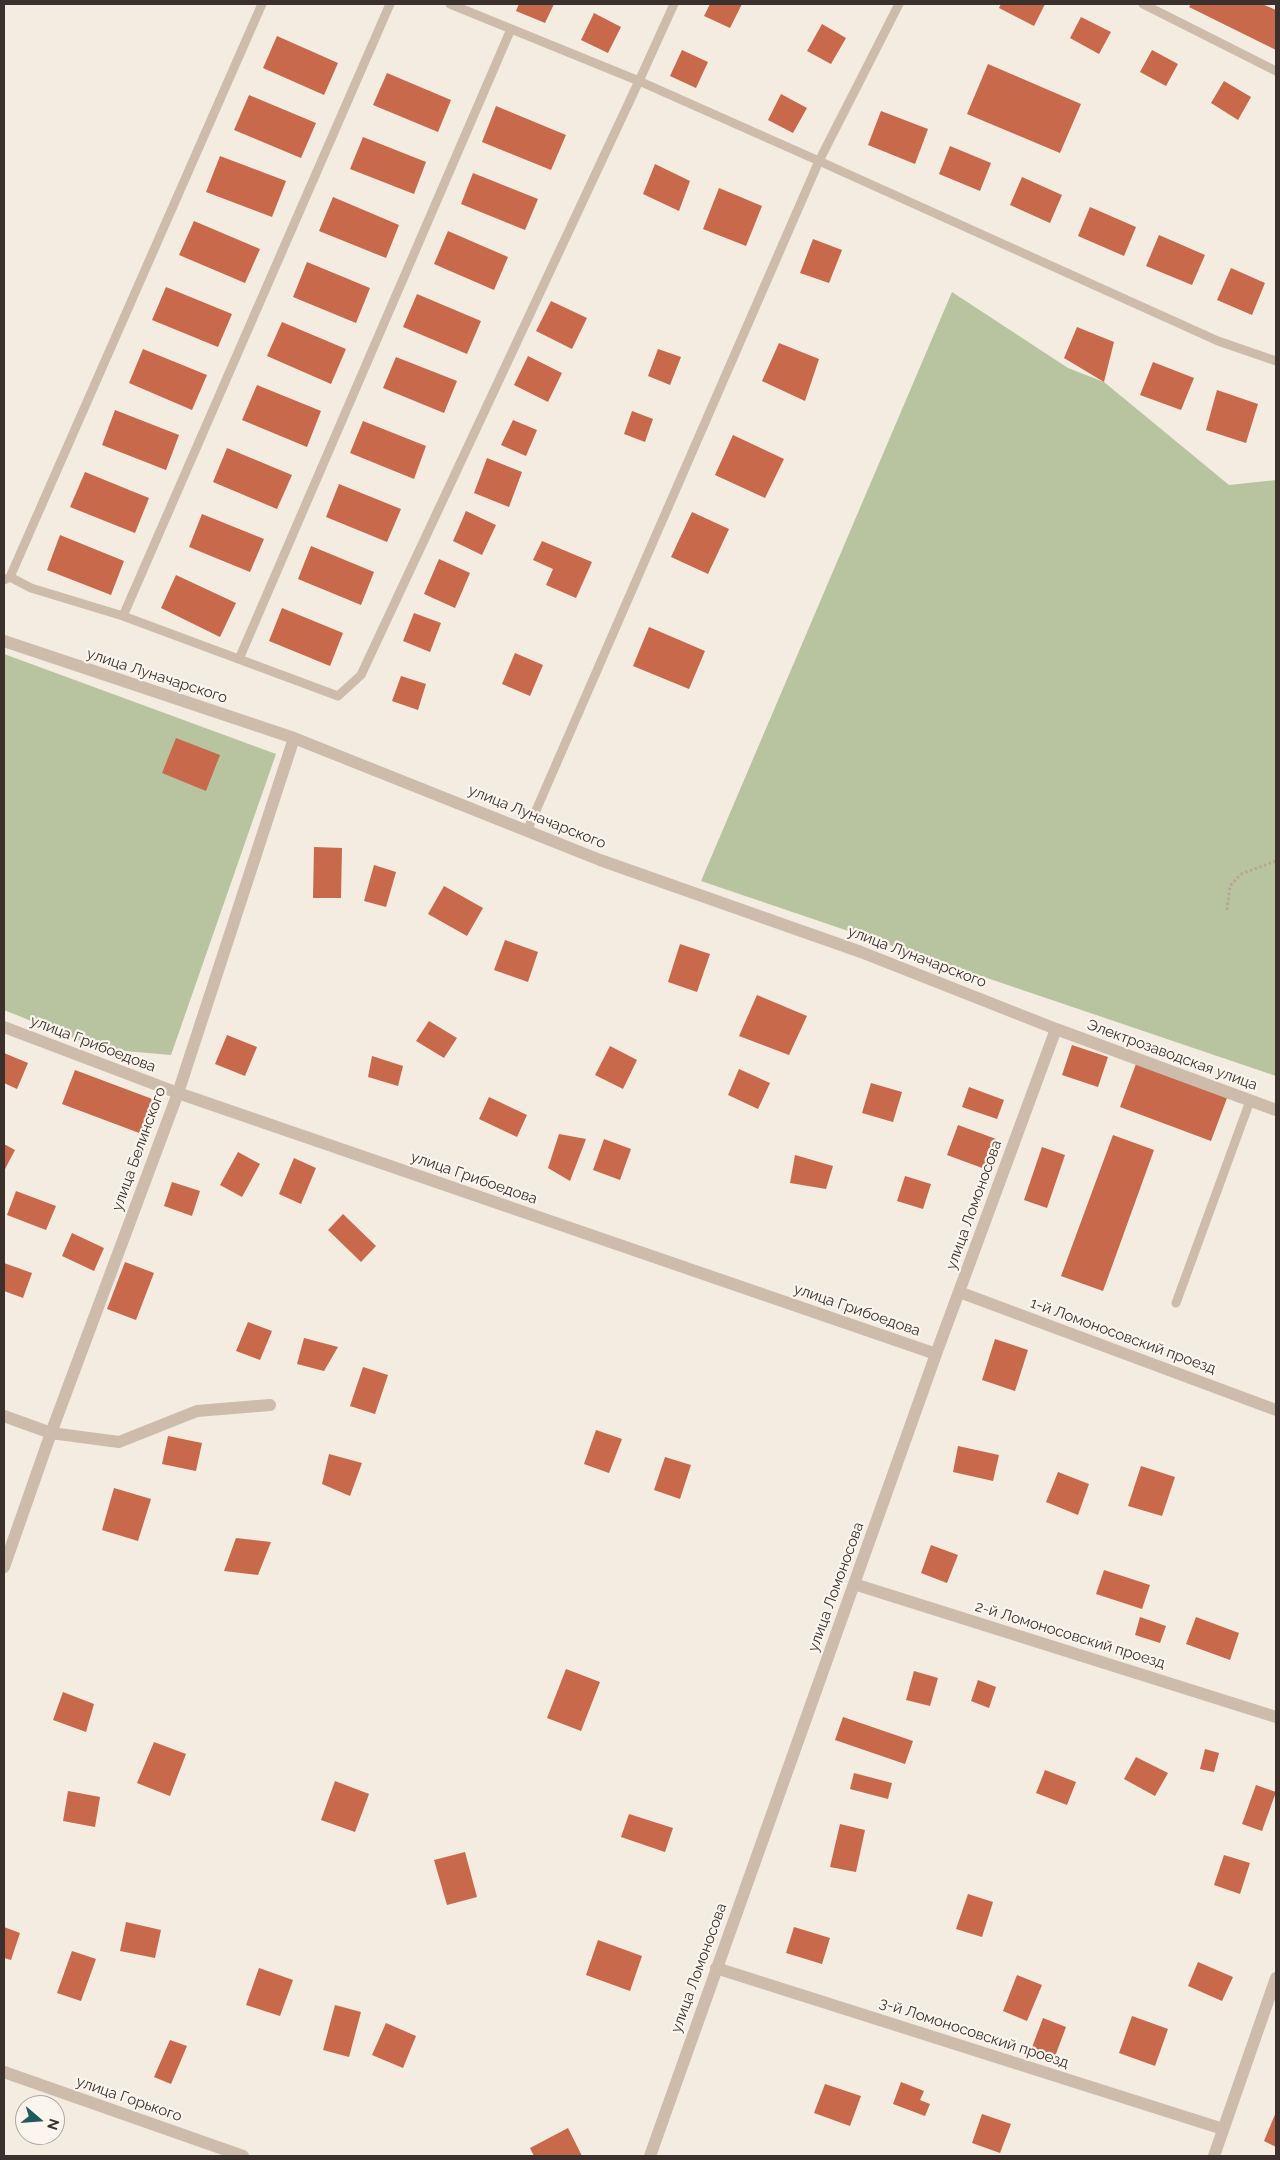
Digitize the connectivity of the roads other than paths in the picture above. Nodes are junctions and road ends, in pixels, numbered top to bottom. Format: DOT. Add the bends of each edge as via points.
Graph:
graph roads {
  1 [pos="262,4"];
  2 [pos="390,4"];
  3 [pos="450,4"];
  4 [pos="674,4"];
  5 [pos="899,4"];
  6 [pos="1143,4"];
  7 [pos="511,29"];
  8 [pos="1276,71"];
  9 [pos="639,81"];
  10 [pos="819,161"];
  11 [pos="1276,361"];
  12 [pos="7,579"];
  13 [pos="123,616"];
  14 [pos="4,641"];
  15 [pos="239,660"];
  16 [pos="294,738"];
  17 [pos="527,831"];
  18 [pos="4,1027"];
  19 [pos="1056,1029"];
  20 [pos="178,1093"];
  21 [pos="1250,1101"];
  22 [pos="1276,1110"];
  23 [pos="959,1292"];
  24 [pos="1176,1303"];
  25 [pos="936,1354"];
  26 [pos="270,1405"];
  27 [pos="1276,1410"];
  28 [pos="4,1416"];
  29 [pos="51,1433"];
  30 [pos="4,1567"];
  31 [pos="854,1584"];
  32 [pos="1276,1716"];
  33 [pos="716,1968"];
  34 [pos="1276,1978"];
  35 [pos="4,2072"];
  36 [pos="1223,2129"];
  37 [pos="243,2156"];
  38 [pos="650,2156"];
  39 [pos="1214,2156"];
  1 -- 12 [label="lane"];
  2 -- 13 [label="lane"];
  3 -- 7 [label="lane"];
  4 -- 9 [label="lane"];
  5 -- 10 [label="lane"];
  6 -- 8 [label="lane"];
  7 -- 9 [label="lane"];
  7 -- 15 [label="lane"];
  9 -- 10 [label="lane"];
  9 -- 15 [label="lane" via="361,675 338,696"];
  10 -- 11 [label="lane" via="1209,337"];
  10 -- 17 [label="lane"];
  12 -- 13 [label="lane"];
  13 -- 15 [label="lane"];
  14 -- 16 [label="street, улица Луначарского"];
  16 -- 17 [label="street, улица Луначарского"];
  16 -- 20 [label="street, улица Белинского"];
  17 -- 19 [label="street, улица Луначарского" via="861,952"];
  18 -- 20 [label="street, улица Грибоедова"];
  19 -- 21 [label="street, Электрозаводская улица"];
  19 -- 23 [label="street, улица Ломоносова"];
  20 -- 25 [label="street, улица Грибоедова"];
  20 -- 29 [label="street, улица Белинского"];
  21 -- 22 [label="street, Электрозаводская улица"];
  21 -- 24 [label="lane"];
  23 -- 25 [label="street, улица Ломоносова"];
  23 -- 27 [label="street, 1-й Ломоносовский проезд"];
  25 -- 31 [label="street, улица Ломоносова"];
  26 -- 29 [label="street" via="197,1410 119,1442"];
  28 -- 29 [label="street"];
  29 -- 30 [label="street, улица Белинского"];
  31 -- 32 [label="street, 2-й Ломоносовский проезд"];
  31 -- 33 [label="street, улица Ломоносова"];
  33 -- 36 [label="street, 3-й Ломоносовский проезд"];
  33 -- 38 [label="street, улица Ломоносова"];
  34 -- 36 [label="street"];
  35 -- 37 [label="street, улица Горького"];
  36 -- 39 [label="street"];
}
